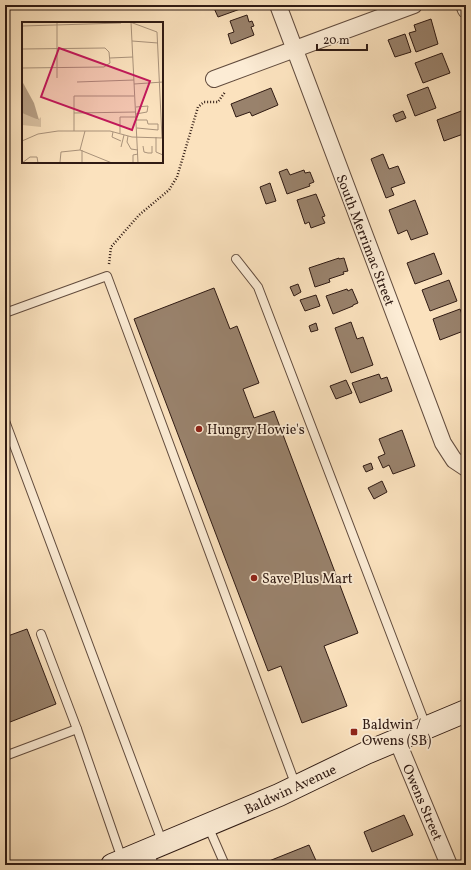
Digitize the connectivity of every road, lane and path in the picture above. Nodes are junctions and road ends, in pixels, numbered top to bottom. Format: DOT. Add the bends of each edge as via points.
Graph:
graph roads {
  1 [pos="278,5"];
  2 [pos="414,5"];
  3 [pos="464,5"];
  4 [pos="466,10"];
  5 [pos="294,50"];
  6 [pos="214,79"];
  7 [pos="232,91"];
  8 [pos="236,258"];
  9 [pos="107,276"];
  10 [pos="5,313"];
  11 [pos="5,421"];
  12 [pos="466,468"];
  13 [pos="41,634"];
  14 [pos="466,711"];
  15 [pos="427,727"];
  16 [pos="77,728"];
  17 [pos="397,740"];
  18 [pos="5,756"];
  19 [pos="296,787"];
  20 [pos="208,825"];
  21 [pos="155,853"];
  22 [pos="117,863"];
  23 [pos="225,865"];
  24 [pos="449,865"];
  1 -- 5 [label="street, South Merrimac Street"];
  2 -- 5 [label="street"];
  3 -- 4 [label="street"];
  5 -- 6 [label="street"];
  5 -- 12 [label="street, South Merrimac Street" via="443,443 454,460"];
  7 -- 9 [label="path" via="226,92 218,102 204,102 198,107 177,177 169,190 139,215 112,247"];
  8 -- 15 [label="lane" via="258,287"];
  9 -- 10 [label="lane"];
  9 -- 19 [label="lane"];
  11 -- 21 [label="lane"];
  13 -- 16 [label="lane"];
  14 -- 15 [label="main road, Baldwin Avenue"];
  15 -- 17 [label="main road, Baldwin Avenue"];
  16 -- 18 [label="lane"];
  16 -- 22 [label="lane"];
  17 -- 19 [label="main road, Baldwin Avenue"];
  17 -- 24 [label="street, Owens Street"];
  19 -- 20 [label="main road, Baldwin Avenue"];
  20 -- 21 [label="main road, Baldwin Avenue"];
  20 -- 23 [label="lane"];
  21 -- 22 [label="main road, Baldwin Avenue"];
}
